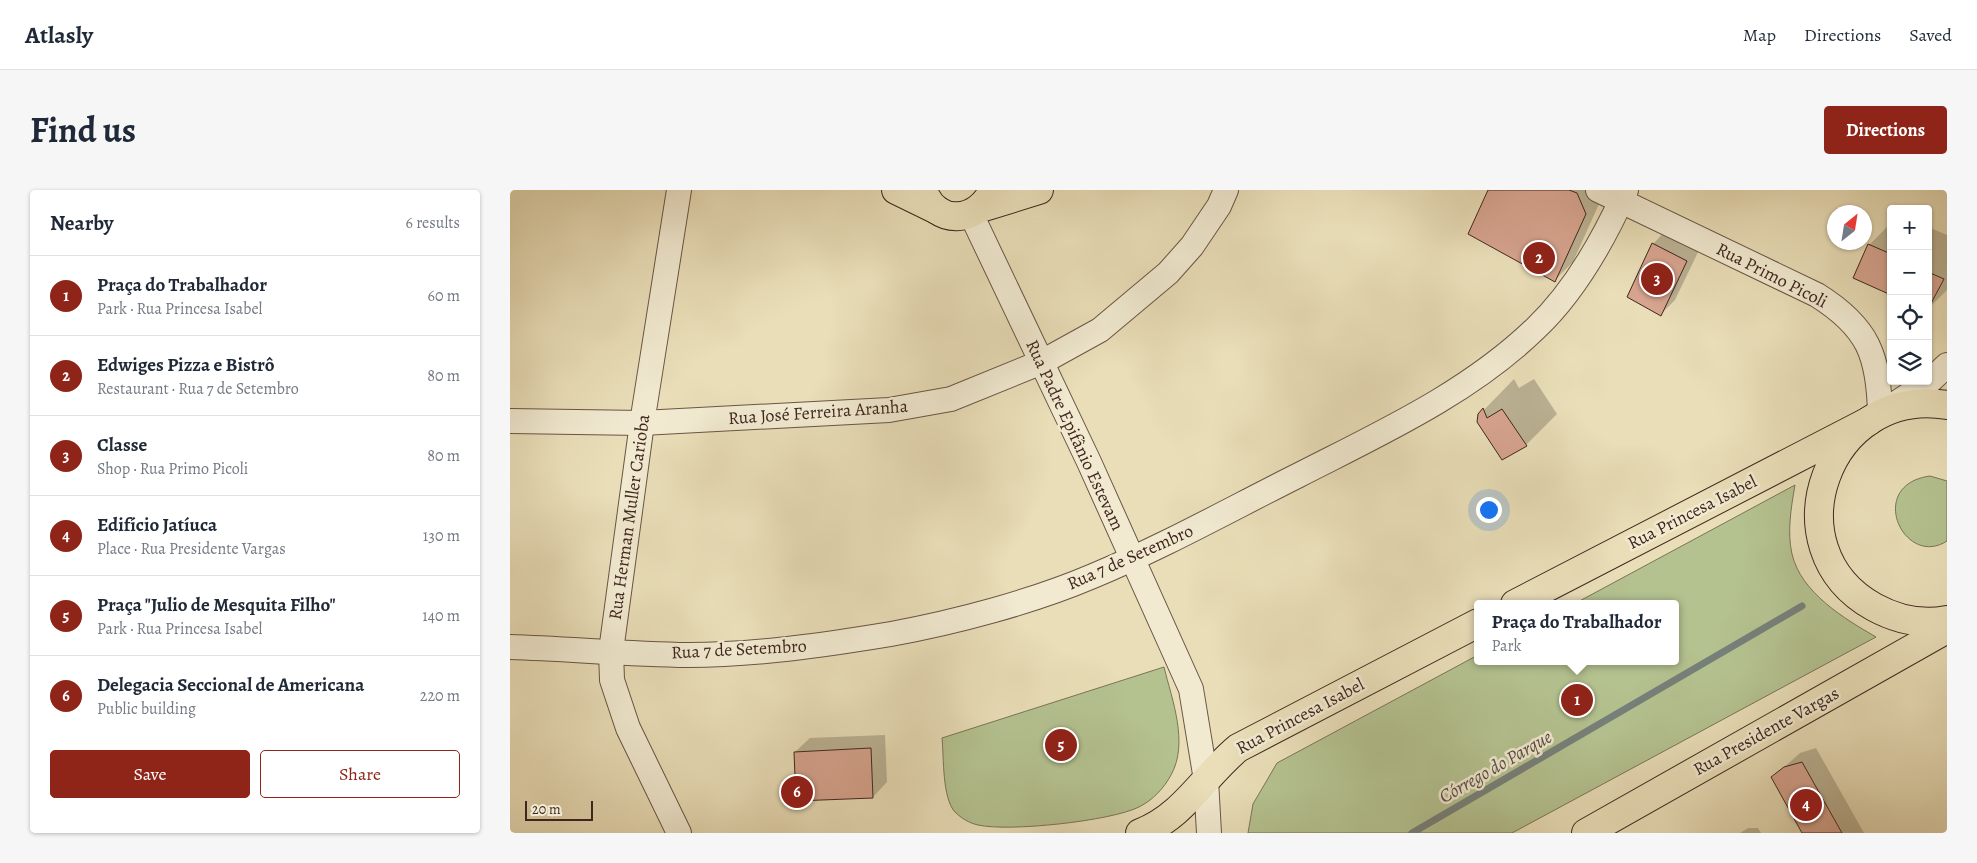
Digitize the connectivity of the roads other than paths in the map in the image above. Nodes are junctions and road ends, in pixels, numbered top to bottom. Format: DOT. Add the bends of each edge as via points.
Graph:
graph roads {
  1 [pos="679,190"];
  2 [pos="896,190"];
  3 [pos="1039,190"];
  4 [pos="1226,190"];
  5 [pos="1598,190"];
  6 [pos="1624,196"];
  7 [pos="930,200"];
  8 [pos="982,204"];
  9 [pos="1042,362"];
  10 [pos="1947,365"];
  11 [pos="1947,405"];
  12 [pos="1874,418"];
  13 [pos="510,421"];
  14 [pos="642,423"];
  15 [pos="1132,559"];
  16 [pos="1523,600"];
  17 [pos="1947,620"];
  18 [pos="1474,625"];
  19 [pos="1947,629"];
  20 [pos="510,647"];
  21 [pos="611,651"];
  22 [pos="1206,780"];
  23 [pos="679,833"];
  24 [pos="1140,833"];
  25 [pos="1209,833"];
  26 [pos="1586,833"];
  1 -- 14 [label="street, Rua Herman Muller Carioba"];
  2 -- 7 [label="main road"];
  3 -- 8 [label="main road"];
  4 -- 9 [label="street, Rua José Ferreira Aranha" via="1192,246 1168,273 1100,330"];
  5 -- 6 [label="street, Rua Primo Picoli"];
  6 -- 12 [label="street, Rua Primo Picoli" via="1839,309 1857,327 1869,347 1879,388"];
  6 -- 15 [label="street, Rua 7 de Setembro" via="1598,246 1570,288 1538,327 1482,375 1344,452"];
  7 -- 8 [label="main road" via="948,215 960,216"];
  8 -- 9 [label="street, Rua Padre Epifânio Estevam"];
  9 -- 14 [label="street, Rua José Ferreira Aranha" via="951,399 888,410"];
  9 -- 15 [label="street, Rua Padre Epifânio Estevam"];
  10 -- 12 [label="street"];
  11 -- 12 [label="main road" via="1920,404 1895,408"];
  12 -- 16 [label="main road, Rua Princesa Isabel"];
  12 -- 17 [label="main road" via="1850,436 1835,455 1825,476 1819,500 1820,524 1828,557 1847,586 1865,602 1887,614 1910,621"];
  13 -- 14 [label="street, Rua José Ferreira Aranha"];
  14 -- 21 [label="street, Rua Herman Muller Carioba"];
  15 -- 21 [label="street, Rua 7 de Setembro" via="1019,603 894,633 749,652 689,655"];
  15 -- 22 [label="street, Rua Padre Epifânio Estevam" via="1191,689"];
  18 -- 22 [label="main road, Rua Princesa Isabel" via="1250,741 1226,758"];
  19 -- 26 [label="main road, Rua Presidente Vargas"];
  20 -- 21 [label="street, Rua 7 de Setembro"];
  21 -- 23 [label="street, Rua Herman Muller Carioba" via="612,680 628,728"];
  22 -- 24 [label="main road, Rua Princesa Isabel" via="1164,821"];
  22 -- 25 [label="street, Rua Padre Epifânio Estevam"];
}
